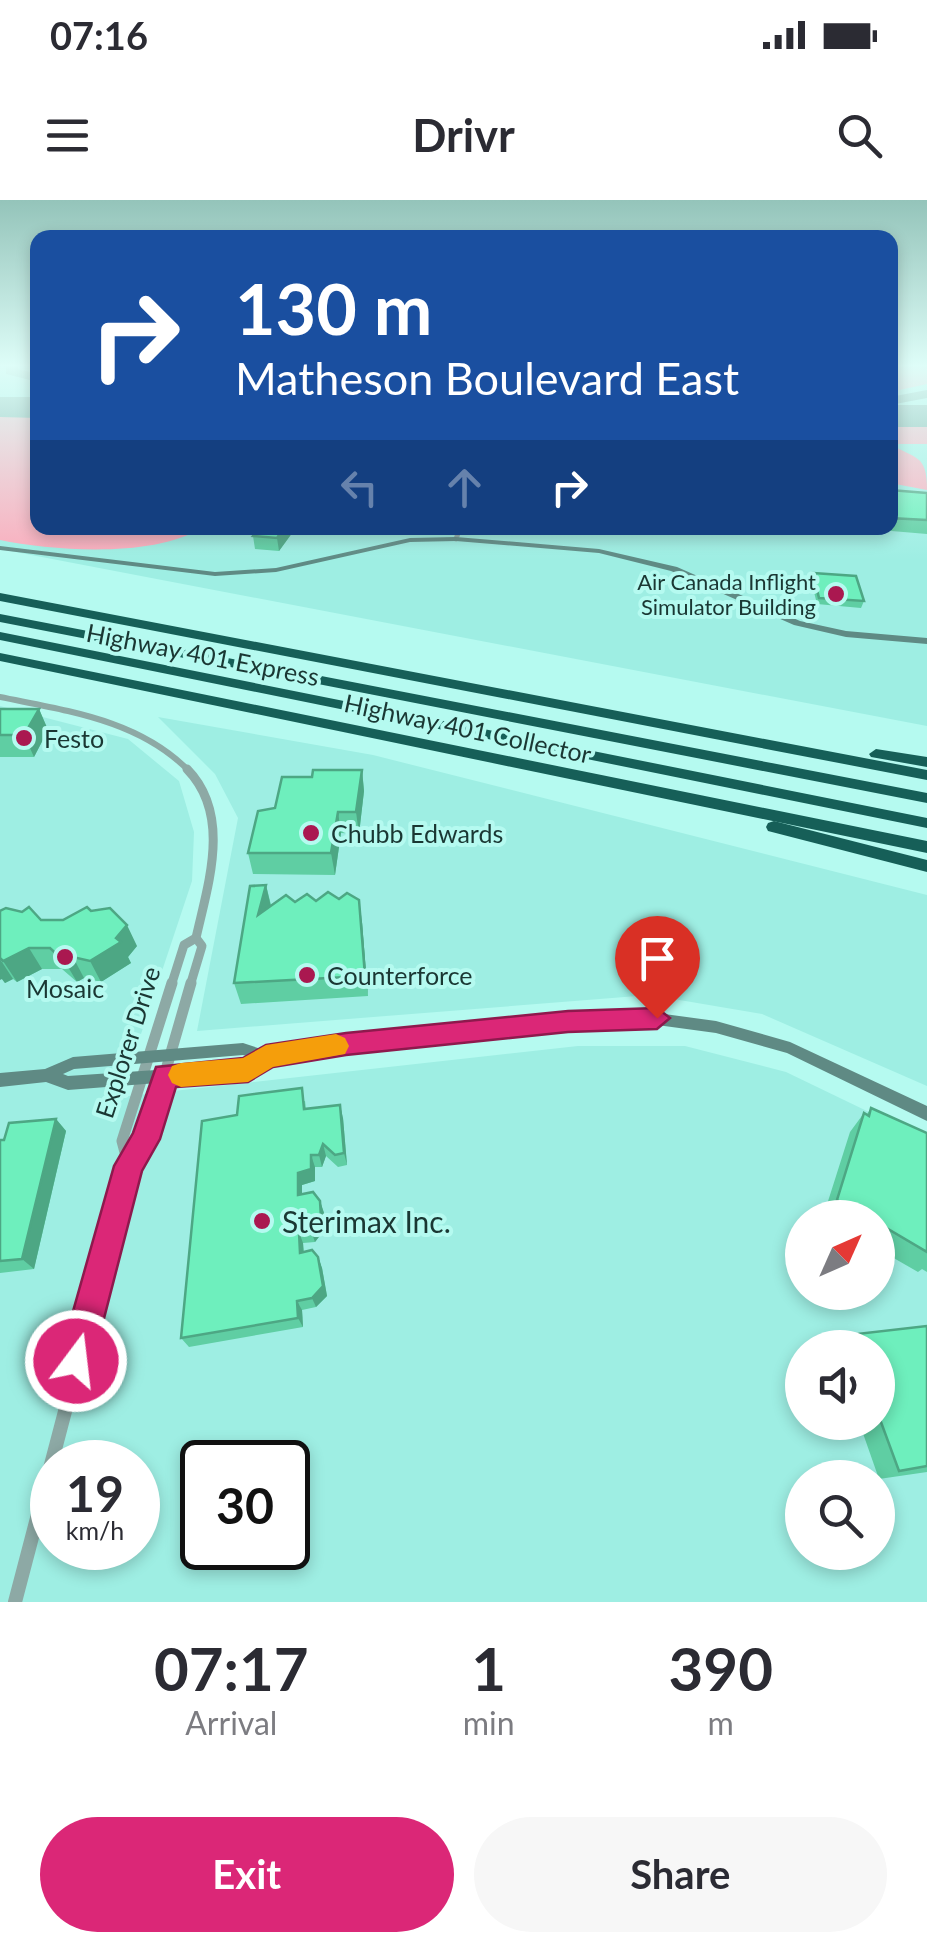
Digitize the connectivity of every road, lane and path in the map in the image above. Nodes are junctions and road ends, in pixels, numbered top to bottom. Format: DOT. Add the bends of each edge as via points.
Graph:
graph roads {
  1 [pos="457,535"];
  2 [pos="456,539"];
  3 [pos="0,548"];
  4 [pos="0,597"];
  5 [pos="0,618"];
  6 [pos="0,636"];
  7 [pos="927,641"];
  8 [pos="0,657"];
  9 [pos="0,697"];
  10 [pos="618,716"];
  11 [pos="927,762"];
  12 [pos="927,775"];
  13 [pos="619,784"];
  14 [pos="927,798"];
  15 [pos="927,822"];
  16 [pos="927,847"];
  17 [pos="927,866"];
  18 [pos="196,938"];
  19 [pos="171,1055"];
  20 [pos="149,1056"];
  21 [pos="266,1056"];
  22 [pos="46,1076"];
  23 [pos="143,1076"];
  24 [pos="166,1076"];
  25 [pos="0,1080"];
  26 [pos="927,1114"];
  27 [pos="129,1166"];
  28 [pos="15,1602"];
  1 -- 2 [label="street"];
  2 -- 3 [label="street" via="386,543 288,568 233,574"];
  2 -- 7 [label="street" via="632,556 797,623"];
  4 -- 10 [label="highway, Highway 401 Collector"];
  5 -- 14 [label="highway, Highway 401 Express"];
  6 -- 15 [label="highway, Highway 401 Express"];
  8 -- 13 [label="highway, Highway 401 Collector"];
  9 -- 18 [label="street, Explorer Drive" via="120,725 165,747 195,776 208,798 214,852"];
  10 -- 11 [label="highway"];
  10 -- 12 [label="highway, Highway 401 Collector"];
  13 -- 16 [label="highway, Highway 401 Collector"];
  13 -- 17 [label="highway"];
  18 -- 19 [label="street, Explorer Drive" via="202,946"];
  18 -- 20 [label="street, Explorer Drive" via="184,945"];
  19 -- 20 [label="street"];
  19 -- 21 [label="street" via="243,1049"];
  19 -- 24 [label="street, Explorer Drive"];
  20 -- 22 [label="street" via="73,1063"];
  20 -- 23 [label="street, Explorer Drive"];
  21 -- 24 [label="street" via="248,1070"];
  21 -- 26 [label="street" via="657,1018 716,1026 790,1048"];
  22 -- 23 [label="street" via="68,1083"];
  22 -- 25 [label="street"];
  23 -- 24 [label="street"];
  23 -- 27 [label="street, Explorer Drive" via="122,1140"];
  24 -- 27 [label="street, Explorer Drive" via="146,1139"];
  27 -- 28 [label="street, Explorer Drive"];
}
